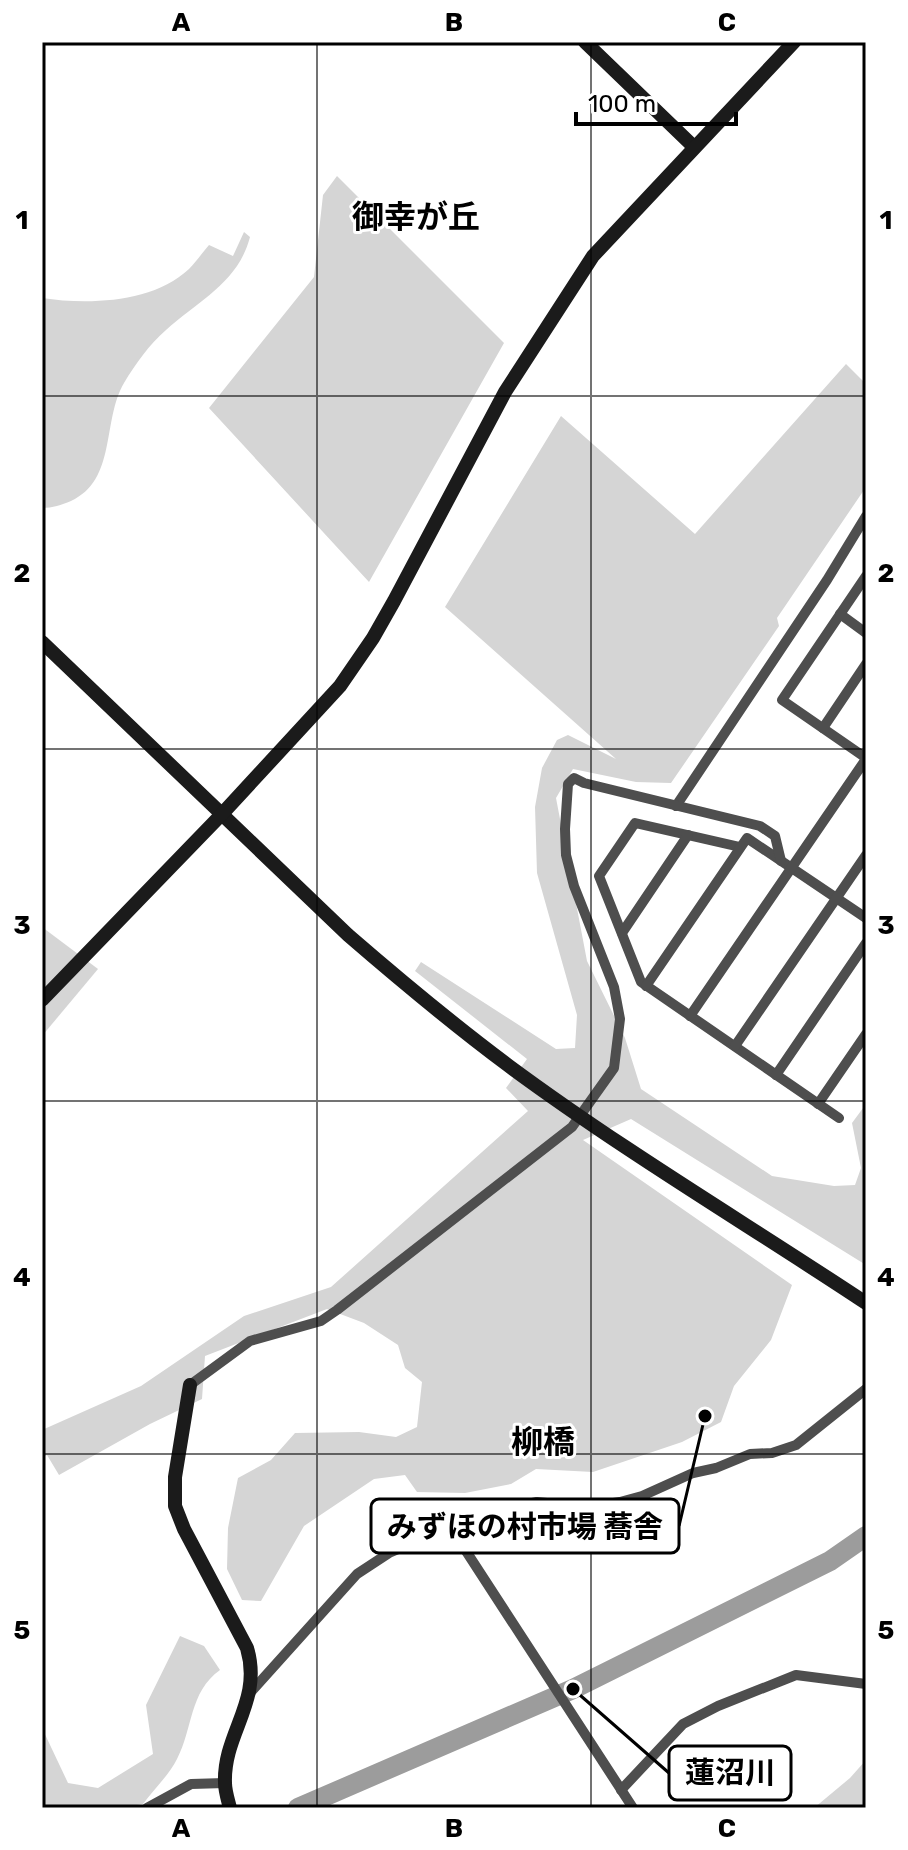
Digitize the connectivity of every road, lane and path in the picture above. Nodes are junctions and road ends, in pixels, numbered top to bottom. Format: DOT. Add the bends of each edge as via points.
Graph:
graph roads {
  1 [pos="585,42"];
  2 [pos="794,42"];
  3 [pos="694,147"];
  4 [pos="866,516"];
  5 [pos="866,576"];
  6 [pos="840,614"];
  7 [pos="866,633"];
  8 [pos="42,642"];
  9 [pos="866,664"];
  10 [pos="823,728"];
  11 [pos="866,758"];
  12 [pos="676,806"];
  13 [pos="222,814"];
  14 [pos="688,835"];
  15 [pos="740,847"];
  16 [pos="866,855"];
  17 [pos="781,861"];
  18 [pos="791,868"];
  19 [pos="836,898"];
  20 [pos="866,918"];
  21 [pos="622,933"];
  22 [pos="866,943"];
  23 [pos="646,986"];
  24 [pos="42,1000"];
  25 [pos="690,1016"];
  26 [pos="866,1034"];
  27 [pos="735,1046"];
  28 [pos="776,1075"];
  29 [pos="818,1104"];
  30 [pos="581,1116"];
  31 [pos="839,1118"];
  32 [pos="866,1303"];
  33 [pos="190,1385"];
  34 [pos="866,1389"];
  35 [pos="451,1528"];
  36 [pos="866,1684"];
  37 [pos="250,1693"];
  38 [pos="225,1783"];
  39 [pos="621,1790"];
  40 [pos="147,1808"];
  41 [pos="230,1808"];
  42 [pos="633,1808"];
  1 -- 3 [label="street"];
  2 -- 3 [label="street"];
  3 -- 13 [label="street" via="593,256 545,328 387,613 340,686"];
  4 -- 12 [label="street"];
  5 -- 6 [label="street"];
  6 -- 7 [label="street"];
  6 -- 10 [label="street" via="782,700"];
  8 -- 13 [label="street"];
  9 -- 10 [label="street"];
  10 -- 11 [label="street"];
  11 -- 18 [label="street"];
  12 -- 17 [label="street" via="767,829 775,836"];
  12 -- 30 [label="street" via="574,778 568,784 566,855 614,987 620,1019 614,1068"];
  13 -- 24 [label="street"];
  13 -- 30 [label="street" via="396,977"];
  14 -- 15 [label="street"];
  14 -- 21 [label="street"];
  14 -- 21 [label="street" via="635,823 599,876"];
  15 -- 17 [label="street" via="747,838"];
  15 -- 23 [label="street"];
  16 -- 19 [label="street"];
  17 -- 18 [label="street"];
  18 -- 19 [label="street"];
  18 -- 25 [label="street"];
  19 -- 20 [label="street"];
  19 -- 27 [label="street"];
  21 -- 23 [label="street"];
  22 -- 28 [label="street"];
  23 -- 25 [label="street"];
  25 -- 27 [label="street"];
  26 -- 29 [label="street"];
  27 -- 28 [label="street"];
  28 -- 29 [label="street"];
  29 -- 31 [label="street"];
  30 -- 32 [label="street"];
  30 -- 33 [label="street" via="337,1310 321,1321 250,1341"];
  33 -- 37 [label="street" via="175,1506 247,1648 253,1668"];
  34 -- 35 [label="street" via="796,1445 750,1454 620,1502 587,1507 537,1502 481,1514"];
  35 -- 37 [label="street" via="389,1553 357,1574"];
  35 -- 39 [label="street"];
  36 -- 39 [label="street" via="796,1675 718,1706 683,1724"];
  37 -- 38 [label="street"];
  38 -- 40 [label="street" via="191,1784"];
  38 -- 41 [label="street"];
  39 -- 42 [label="street"];
}
